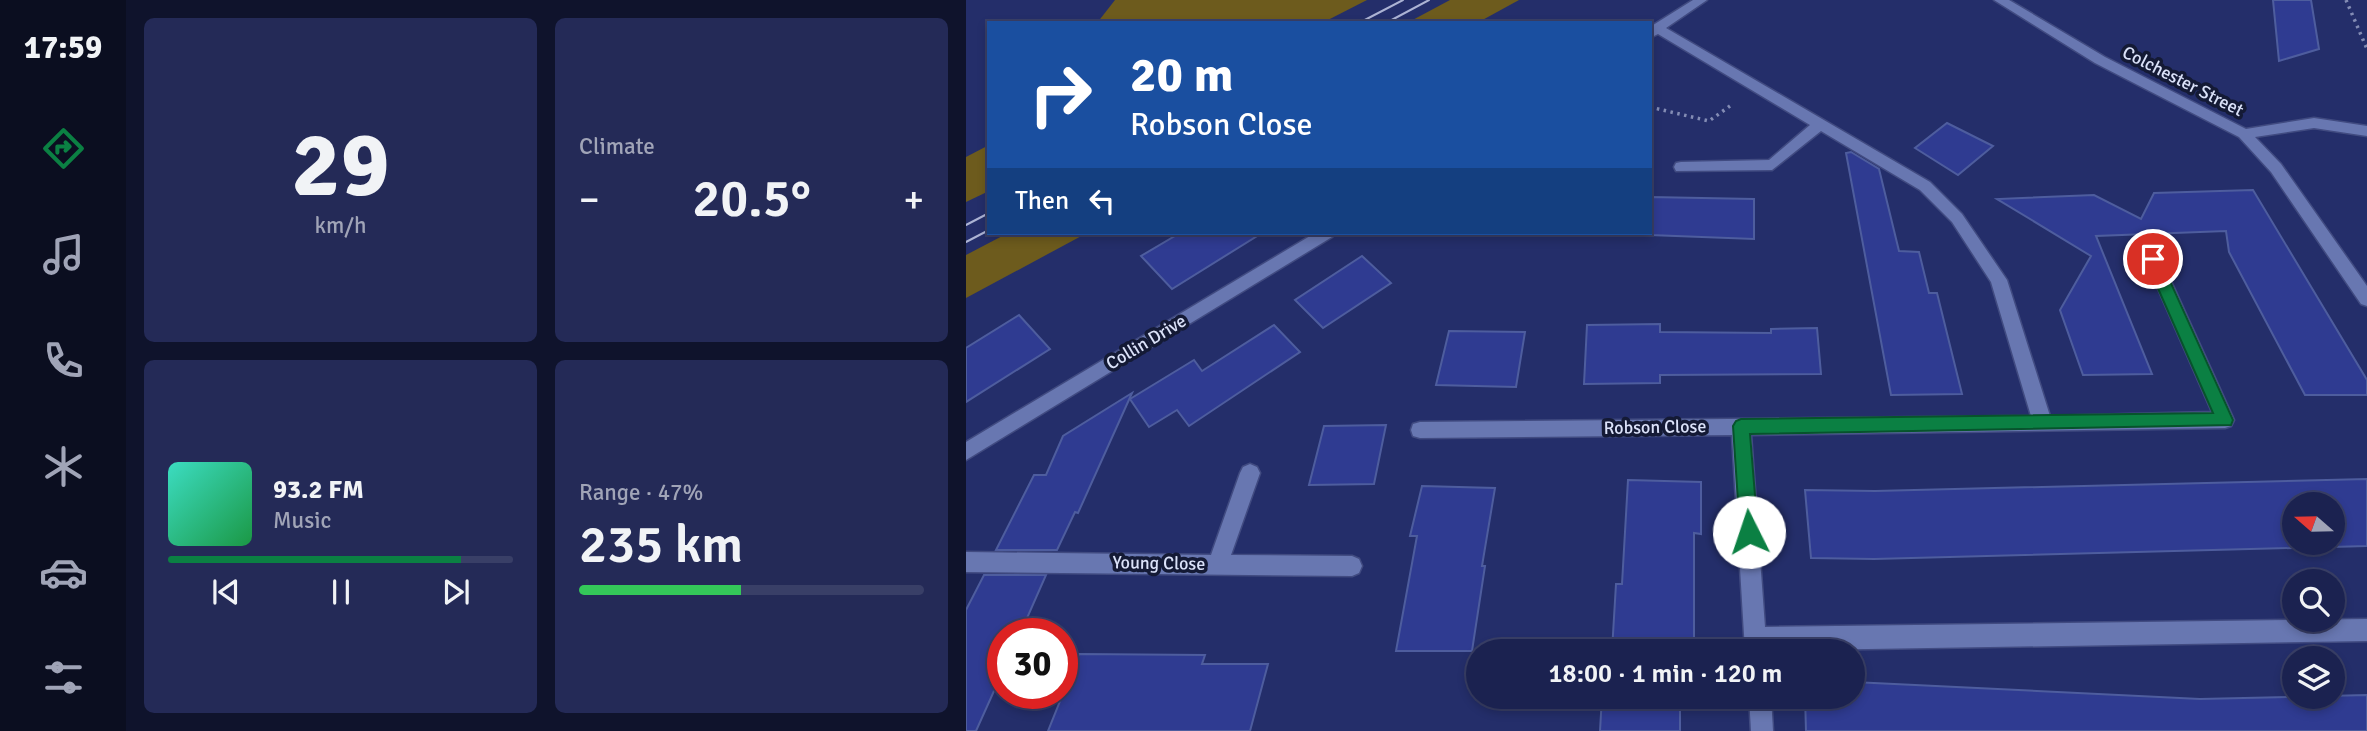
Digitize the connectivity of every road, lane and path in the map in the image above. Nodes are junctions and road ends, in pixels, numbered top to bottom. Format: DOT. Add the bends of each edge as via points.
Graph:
graph roads {
  1 [pos="1701,0"];
  2 [pos="2000,0"];
  3 [pos="2346,0"];
  4 [pos="1654,31"];
  5 [pos="2367,49"];
  6 [pos="1757,87"];
  7 [pos="1652,107"];
  8 [pos="1820,124"];
  9 [pos="2367,131"];
  10 [pos="2244,134"];
  11 [pos="1681,167"];
  12 [pos="1324,235"];
  13 [pos="2153,259"];
  14 [pos="2367,299"];
  15 [pos="2043,424"];
  16 [pos="1741,426"];
  17 [pos="1420,430"];
  18 [pos="966,452"];
  19 [pos="1250,473"];
  20 [pos="966,562"];
  21 [pos="1218,564"];
  22 [pos="1352,566"];
  23 [pos="2367,630"];
  24 [pos="1756,639"];
  25 [pos="1865,642"];
  26 [pos="1761,709"];
  27 [pos="1762,731"];
  1 -- 4 [label="street"];
  2 -- 10 [label="street, Colchester Street" via="2100,60"];
  3 -- 5 [label="path"];
  4 -- 6 [label="street"];
  6 -- 7 [label="path" via="1709,121"];
  6 -- 8 [label="street"];
  8 -- 11 [label="street" via="1772,165"];
  8 -- 15 [label="street" via="1925,186 1956,218 1999,280"];
  9 -- 10 [label="street" via="2314,123"];
  10 -- 14 [label="street, Colchester Street" via="2276,168"];
  12 -- 18 [label="street, Collin Drive"];
  13 -- 15 [label="street, Robson Close" via="2225,420"];
  15 -- 16 [label="street, Robson Close"];
  16 -- 17 [label="street, Robson Close"];
  16 -- 24 [label="street"];
  19 -- 21 [label="street"];
  20 -- 21 [label="street, Young Close"];
  21 -- 22 [label="street, Young Close"];
  23 -- 25 [label="street"];
  26 -- 27 [label="street"];
}
